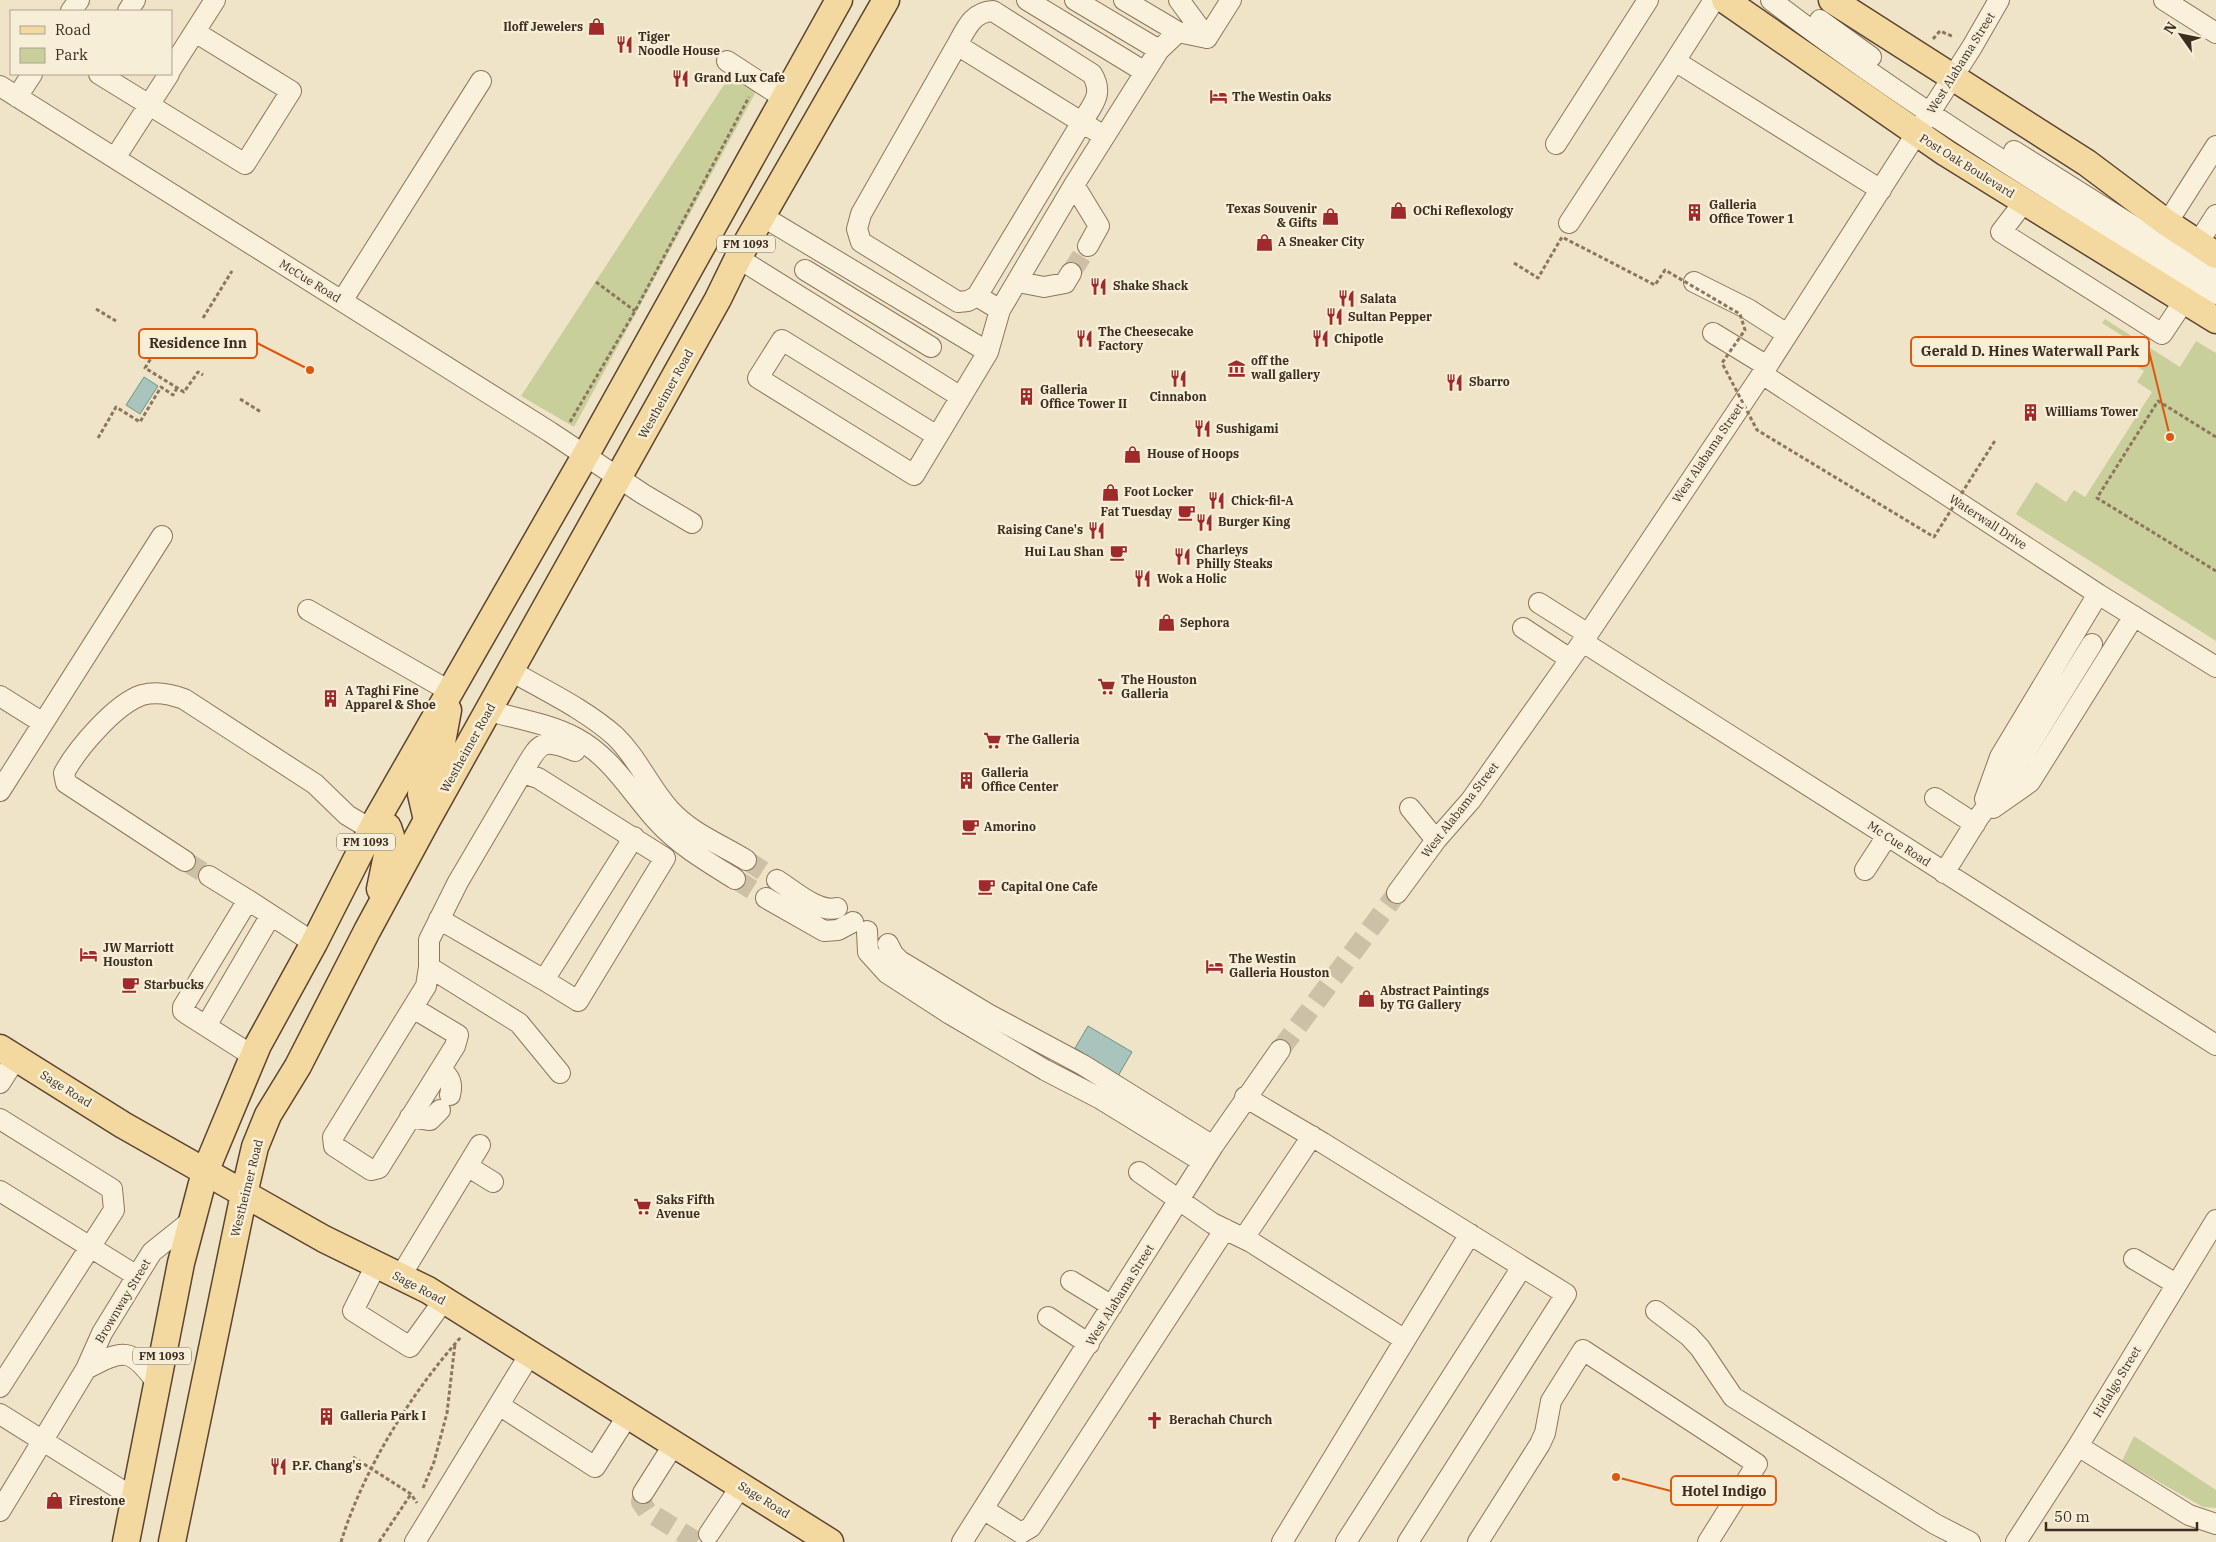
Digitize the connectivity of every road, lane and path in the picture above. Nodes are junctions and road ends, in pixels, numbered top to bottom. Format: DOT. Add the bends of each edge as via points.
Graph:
graph roads {
  1 [pos="215,0"];
  2 [pos="839,0"];
  3 [pos="1027,0"];
  4 [pos="1075,0"];
  5 [pos="1124,0"];
  6 [pos="1179,0"];
  7 [pos="1231,0"];
  8 [pos="1648,0"];
  9 [pos="1714,0"];
  10 [pos="1725,0"];
  11 [pos="1770,0"];
  12 [pos="1793,0"];
  13 [pos="1832,0"];
  14 [pos="1999,0"];
  15 [pos="2164,0"];
  16 [pos="883,4"];
  17 [pos="195,32"];
  18 [pos="1178,32"];
  19 [pos="2216,33"];
  20 [pos="1207,38"];
  21 [pos="1957,38"];
  22 [pos="1930,42"];
  23 [pos="956,45"];
  24 [pos="1159,50"];
  25 [pos="727,61"];
  26 [pos="1675,61"];
  27 [pos="172,68"];
  28 [pos="1145,72"];
  29 [pos="31,75"];
  30 [pos="101,75"];
  31 [pos="167,75"];
  32 [pos="1952,77"];
  33 [pos="482,81"];
  34 [pos="758,81"];
  35 [pos="0,86"];
  36 [pos="17,97"];
  37 [pos="784,98"];
  38 [pos="149,105"];
  39 [pos="1928,116"];
  40 [pos="1082,122"];
  41 [pos="764,134"];
  42 [pos="1104,136"];
  43 [pos="1556,144"];
  44 [pos="2216,146"];
  45 [pos="115,158"];
  46 [pos="1074,185"];
  47 [pos="1880,190"];
  48 [pos="2024,202"];
  49 [pos="762,216"];
  50 [pos="1568,223"];
  51 [pos="2167,223"];
  52 [pos="2211,232"];
  53 [pos="1088,246"];
  54 [pos="818,249"];
  55 [pos="738,258"];
  56 [pos="1514,263"];
  57 [pos="805,270"];
  58 [pos="232,271"];
  59 [pos="1071,273"];
  60 [pos="2216,278"];
  61 [pos="596,282"];
  62 [pos="1018,282"];
  63 [pos="1694,282"];
  64 [pos="791,290"];
  65 [pos="2216,294"];
  66 [pos="977,296"];
  67 [pos="342,301"];
  68 [pos="2184,302"];
  69 [pos="96,309"];
  70 [pos="1000,310"];
  71 [pos="636,311"];
  72 [pos="203,318"];
  73 [pos="2216,320"];
  74 [pos="116,321"];
  75 [pos="1713,333"];
  76 [pos="1787,334"];
  77 [pos="154,344"];
  78 [pos="932,348"];
  79 [pos="988,352"];
  80 [pos="1764,370"];
  81 [pos="203,375"];
  82 [pos="177,388"];
  83 [pos="961,397"];
  84 [pos="240,398"];
  85 [pos="261,412"];
  86 [pos="570,422"];
  87 [pos="937,436"];
  88 [pos="2216,437"];
  89 [pos="98,438"];
  90 [pos="1996,439"];
  91 [pos="585,456"];
  92 [pos="619,478"];
  93 [pos="692,523"];
  94 [pos="162,536"];
  95 [pos="2216,571"];
  96 [pos="2098,594"];
  97 [pos="1539,603"];
  98 [pos="308,610"];
  99 [pos="2134,616"];
  100 [pos="1523,628"];
  101 [pos="1585,638"];
  102 [pos="2092,644"];
  103 [pos="1570,659"];
  104 [pos="2216,667"];
  105 [pos="511,671"];
  106 [pos="451,691"];
  107 [pos="0,696"];
  108 [pos="489,711"];
  109 [pos="43,723"];
  110 [pos="522,773"];
  111 [pos="622,775"];
  112 [pos="0,791"];
  113 [pos="1935,798"];
  114 [pos="1410,808"];
  115 [pos="427,820"];
  116 [pos="1977,820"];
  117 [pos="375,824"];
  118 [pos="1887,836"];
  119 [pos="634,837"];
  120 [pos="1436,840"];
  121 [pos="185,860"];
  122 [pos="746,860"];
  123 [pos="1865,870"];
  124 [pos="1944,873"];
  125 [pos="209,876"];
  126 [pos="735,879"];
  127 [pos="777,880"];
  128 [pos="1397,893"];
  129 [pos="766,898"];
  130 [pos="248,900"];
  131 [pos="837,908"];
  132 [pos="271,915"];
  133 [pos="375,916"];
  134 [pos="439,918"];
  135 [pos="314,943"];
  136 [pos="888,944"];
  137 [pos="430,967"];
  138 [pos="544,980"];
  139 [pos="413,1008"];
  140 [pos="206,1026"];
  141 [pos="2216,1045"];
  142 [pos="1280,1050"];
  143 [pos="8,1053"];
  144 [pos="253,1056"];
  145 [pos="441,1070"];
  146 [pos="560,1073"];
  147 [pos="0,1084"];
  148 [pos="1245,1097"];
  149 [pos="410,1117"];
  150 [pos="0,1119"];
  151 [pos="1312,1136"];
  152 [pos="480,1145"];
  153 [pos="1208,1154"];
  154 [pos="467,1166"];
  155 [pos="205,1172"];
  156 [pos="1138,1172"];
  157 [pos="493,1182"];
  158 [pos="0,1191"];
  159 [pos="244,1194"];
  160 [pos="1180,1200"];
  161 [pos="192,1220"];
  162 [pos="2216,1220"];
  163 [pos="1225,1229"];
  164 [pos="1470,1234"];
  165 [pos="1244,1238"];
  166 [pos="90,1247"];
  167 [pos="2134,1259"];
  168 [pos="376,1265"];
  169 [pos="1522,1267"];
  170 [pos="137,1276"];
  171 [pos="400,1277"];
  172 [pos="1070,1280"];
  173 [pos="2176,1284"];
  174 [pos="444,1300"];
  175 [pos="1112,1306"];
  176 [pos="1656,1311"];
  177 [pos="1048,1317"];
  178 [pos="474,1319"];
  179 [pos="1405,1340"];
  180 [pos="456,1343"];
  181 [pos="1089,1344"];
  182 [pos="530,1354"];
  183 [pos="86,1369"];
  184 [pos="157,1383"];
  185 [pos="0,1387"];
  186 [pos="499,1406"];
  187 [pos="0,1414"];
  188 [pos="628,1415"];
  189 [pos="43,1440"];
  190 [pos="674,1444"];
  191 [pos="2078,1446"];
  192 [pos="353,1457"];
  193 [pos="372,1469"];
  194 [pos="740,1486"];
  195 [pos="643,1493"];
  196 [pos="411,1494"];
  197 [pos="3,1498"];
  198 [pos="134,1498"];
  199 [pos="424,1509"];
  200 [pos="983,1509"];
  201 [pos="2216,1524"];
  202 [pos="709,1534"];
  203 [pos="1021,1538"];
  204 [pos="126,1542"];
  205 [pos="172,1542"];
  206 [pos="341,1542"];
  207 [pos="379,1542"];
  208 [pos="415,1542"];
  209 [pos="830,1542"];
  210 [pos="962,1542"];
  211 [pos="1282,1542"];
  212 [pos="1346,1542"];
  213 [pos="1408,1542"];
  214 [pos="1478,1542"];
  215 [pos="1708,1542"];
  216 [pos="1970,1542"];
  217 [pos="2016,1542"];
  1 -- 17 [label="street"];
  2 -- 37 [label="main road, FM 1093"];
  3 -- 28 [label="street"];
  4 -- 24 [label="street"];
  5 -- 18 [label="street"];
  6 -- 20 [label="street"];
  7 -- 20 [label="street"];
  8 -- 43 [label="street"];
  9 -- 26 [label="street"];
  10 -- 39 [label="main road, Post Oak Boulevard"];
  11 -- 39 [label="street"];
  12 -- 39 [label="street" via="1840,35"];
  13 -- 32 [label="main road"];
  14 -- 32 [label="street, West Alabama Street"];
  15 -- 19 [label="street"];
  16 -- 49 [label="main road, Westheimer Road / FM 1093"];
  17 -- 27 [label="street"];
  17 -- 38 [label="street" via="291,92 244,164"];
  18 -- 20 [label="street"];
  18 -- 24 [label="street"];
  21 -- 22 [label="path" via="1940,31"];
  23 -- 40 [label="street"];
  23 -- 40 [label="street" via="974,17 984,11 993,11 1092,74 1098,84 1098,95"];
  23 -- 66 [label="street" via="861,214 857,229 861,242 958,302 968,302"];
  24 -- 28 [label="street"];
  25 -- 34 [label="street"];
  26 -- 47 [label="street"];
  26 -- 50 [label="street"];
  28 -- 42 [label="street"];
  29 -- 36 [label="street"];
  30 -- 38 [label="street"];
  31 -- 38 [label="street"];
  32 -- 39 [label="street, West Alabama Street"];
  32 -- 51 [label="main road" via="2087,163"];
  33 -- 67 [label="street"];
  34 -- 37 [label="street"];
  34 -- 71 [label="path"];
  35 -- 36 [label="street, McCue Road"];
  36 -- 45 [label="street, McCue Road"];
  37 -- 41 [label="main road, FM 1093"];
  38 -- 45 [label="street"];
  39 -- 47 [label="street, West Alabama Street"];
  39 -- 48 [label="main road, Post Oak Boulevard"];
  39 -- 60 [label="street"];
  39 -- 65 [label="street"];
  40 -- 42 [label="street"];
  40 -- 66 [label="street"];
  41 -- 55 [label="main road" via="747,214 736,236 734,250"];
  41 -- 91 [label="main road, FM 1093"];
  42 -- 46 [label="street"];
  44 -- 51 [label="street"];
  45 -- 67 [label="street, McCue Road"];
  46 -- 53 [label="street" via="1099,226"];
  46 -- 62 [label="street"];
  47 -- 76 [label="street, West Alabama Street"];
  48 -- 68 [label="main road, Post Oak Boulevard"];
  48 -- 68 [label="street" via="2001,232 2162,334"];
  49 -- 54 [label="street"];
  49 -- 55 [label="main road, Westheimer Road / FM 1093"];
  51 -- 52 [label="main road"];
  54 -- 57 [label="street"];
  54 -- 79 [label="street"];
  55 -- 64 [label="street"];
  55 -- 92 [label="main road, Westheimer Road / FM 1093"];
  56 -- 90 [label="path, bridge" via="1538,278 1562,237 1654,285 1665,270 1740,314 1745,330 1722,363 1757,430 1934,537"];
  57 -- 64 [label="street"];
  57 -- 78 [label="street"];
  58 -- 72 [label="path"];
  59 -- 62 [label="street" via="1065,283 1044,287"];
  61 -- 71 [label="path"];
  62 -- 70 [label="street"];
  63 -- 76 [label="street"];
  64 -- 83 [label="street"];
  66 -- 70 [label="street"];
  67 -- 91 [label="street, McCue Road"];
  68 -- 73 [label="main road, Post Oak Boulevard"];
  69 -- 74 [label="path"];
  70 -- 79 [label="street"];
  71 -- 86 [label="path"];
  75 -- 80 [label="street, Waterwall Drive"];
  76 -- 80 [label="street, West Alabama Street"];
  77 -- 82 [label="path" via="158,347 145,368"];
  79 -- 83 [label="street"];
  80 -- 96 [label="street, Waterwall Drive"];
  80 -- 101 [label="street, West Alabama Street"];
  81 -- 82 [label="path" via="198,372 184,392"];
  82 -- 89 [label="path" via="173,394 161,387 140,422 116,407"];
  83 -- 87 [label="street"];
  84 -- 85 [label="path"];
  87 -- 87 [label="street" via="782,340 758,378 914,475"];
  88 -- 95 [label="path" via="2158,400 2097,498"];
  91 -- 92 [label="street, McCue Road"];
  91 -- 106 [label="main road, FM 1093"];
  92 -- 93 [label="street, McCue Road"];
  92 -- 105 [label="main road, Westheimer Road / FM 1093"];
  94 -- 109 [label="street"];
  96 -- 99 [label="street, Waterwall Drive"];
  96 -- 116 [label="street" via="2000,757"];
  97 -- 101 [label="street, Mc Cue Road"];
  98 -- 106 [label="street"];
  99 -- 104 [label="street, Waterwall Drive"];
  99 -- 116 [label="street" via="2030,782"];
  100 -- 103 [label="street"];
  101 -- 103 [label="street, West Alabama Street"];
  101 -- 118 [label="street, Mc Cue Road"];
  102 -- 116 [label="street" via="2014,770"];
  103 -- 120 [label="street, West Alabama Street" via="1471,800"];
  105 -- 108 [label="main road, Westheimer Road / FM 1093"];
  105 -- 122 [label="street" via="614,736 632,755 669,810 697,833"];
  106 -- 115 [label="main road" via="438,764 421,794"];
  106 -- 117 [label="main road, FM 1093"];
  107 -- 109 [label="street"];
  108 -- 111 [label="street" via="560,731 598,753"];
  108 -- 115 [label="main road, Westheimer Road / FM 1093"];
  109 -- 112 [label="street"];
  110 -- 111 [label="street" via="543,744 554,742 590,756"];
  110 -- 119 [label="street" via="538,778"];
  110 -- 134 [label="street"];
  111 -- 126 [label="street" via="658,823 688,849"];
  113 -- 116 [label="street"];
  114 -- 120 [label="street"];
  115 -- 133 [label="main road, Westheimer Road / FM 1093"];
  116 -- 124 [label="street"];
  117 -- 121 [label="street" via="347,815 315,784 184,699 173,694 142,695 122,707 81,748 64,773 66,783"];
  117 -- 133 [label="main road" via="388,827 391,836"];
  117 -- 135 [label="main road, FM 1093"];
  118 -- 123 [label="street"];
  118 -- 124 [label="street, Mc Cue Road"];
  119 -- 138 [label="street"];
  119 -- 138 [label="street" via="665,858 578,1001"];
  120 -- 128 [label="street, West Alabama Street"];
  124 -- 141 [label="street, Mc Cue Road"];
  125 -- 130 [label="street"];
  127 -- 131 [label="street" via="819,906 830,910"];
  129 -- 153 [label="street" via="824,931 860,926 868,952 887,973 1044,1070"];
  130 -- 132 [label="street"];
  130 -- 140 [label="street" via="183,1006 183,1011"];
  132 -- 135 [label="street"];
  132 -- 140 [label="street"];
  133 -- 159 [label="main road, Westheimer Road / FM 1093" via="298,1066 268,1115 255,1147"];
  134 -- 137 [label="street" via="429,940"];
  134 -- 138 [label="street"];
  135 -- 144 [label="main road, FM 1093"];
  136 -- 153 [label="street" via="900,961 988,1014 1083,1065"];
  137 -- 139 [label="street" via="426,986"];
  137 -- 146 [label="street" via="519,1023"];
  139 -- 145 [label="street" via="458,1035"];
  139 -- 149 [label="street" via="333,1137 334,1146 371,1170 379,1168"];
  140 -- 144 [label="street"];
  142 -- 148 [label="street, West Alabama Street"];
  143 -- 147 [label="street"];
  143 -- 155 [label="main road, Sage Road"];
  144 -- 155 [label="main road, FM 1093"];
  145 -- 149 [label="street"];
  145 -- 149 [label="street" via="448,1075 453,1086 445,1103 430,1120"];
  148 -- 151 [label="street"];
  148 -- 153 [label="street, West Alabama Street"];
  150 -- 166 [label="street" via="112,1189 114,1210"];
  151 -- 164 [label="street"];
  151 -- 165 [label="street"];
  152 -- 154 [label="street"];
  153 -- 160 [label="street, West Alabama Street"];
  154 -- 157 [label="street"];
  154 -- 171 [label="street"];
  155 -- 159 [label="main road, Sage Road"];
  155 -- 161 [label="main road, FM 1093"];
  156 -- 160 [label="street"];
  158 -- 166 [label="street"];
  159 -- 168 [label="main road, Sage Road"];
  159 -- 205 [label="main road, Westheimer Road / FM 1093"];
  160 -- 163 [label="street"];
  160 -- 175 [label="street, West Alabama Street"];
  161 -- 170 [label="street, Brownway Street" via="152,1252"];
  161 -- 184 [label="main road, FM 1093" via="180,1263"];
  162 -- 173 [label="street, Hidalgo Street"];
  163 -- 165 [label="street"];
  163 -- 203 [label="street"];
  164 -- 169 [label="street"];
  164 -- 179 [label="street"];
  165 -- 179 [label="street"];
  166 -- 170 [label="street"];
  166 -- 185 [label="street"];
  167 -- 173 [label="street"];
  168 -- 171 [label="main road, Sage Road"];
  168 -- 174 [label="street" via="353,1311 410,1347"];
  169 -- 212 [label="street"];
  169 -- 213 [label="street" via="1566,1294"];
  170 -- 183 [label="street, Brownway Street" via="102,1333"];
  171 -- 174 [label="main road, Sage Road"];
  172 -- 175 [label="street"];
  173 -- 191 [label="street, Hidalgo Street"];
  174 -- 178 [label="main road, Sage Road"];
  175 -- 181 [label="street, West Alabama Street"];
  176 -- 216 [label="street" via="1700,1348 1733,1397 1935,1524"];
  177 -- 181 [label="street"];
  178 -- 180 [label="path"];
  178 -- 182 [label="main road, Sage Road"];
  179 -- 211 [label="street"];
  180 -- 193 [label="path" via="442,1357 403,1413"];
  180 -- 199 [label="path" via="447,1413"];
  181 -- 200 [label="street, West Alabama Street"];
  182 -- 186 [label="street"];
  182 -- 188 [label="main road, Sage Road"];
  183 -- 184 [label="street, Brownway Street" via="109,1357 126,1354 141,1362"];
  183 -- 189 [label="street, Brownway Street"];
  184 -- 198 [label="main road, FM 1093"];
  186 -- 188 [label="street" via="595,1466"];
  186 -- 199 [label="street"];
  187 -- 189 [label="street"];
  188 -- 190 [label="main road, Sage Road"];
  189 -- 197 [label="street, Brownway Street"];
  189 -- 198 [label="street"];
  190 -- 194 [label="main road, Sage Road"];
  190 -- 195 [label="street"];
  191 -- 201 [label="street" via="2189,1514"];
  191 -- 217 [label="street, Hidalgo Street"];
  192 -- 193 [label="path"];
  193 -- 196 [label="path"];
  193 -- 206 [label="path"];
  194 -- 202 [label="street"];
  194 -- 209 [label="main road, Sage Road"];
  196 -- 199 [label="path"];
  196 -- 207 [label="path"];
  198 -- 204 [label="main road, FM 1093"];
  199 -- 208 [label="street"];
  200 -- 203 [label="street"];
  200 -- 210 [label="street, West Alabama Street"];
  214 -- 215 [label="street" via="1540,1444 1551,1401 1583,1350 1758,1464"];
}
